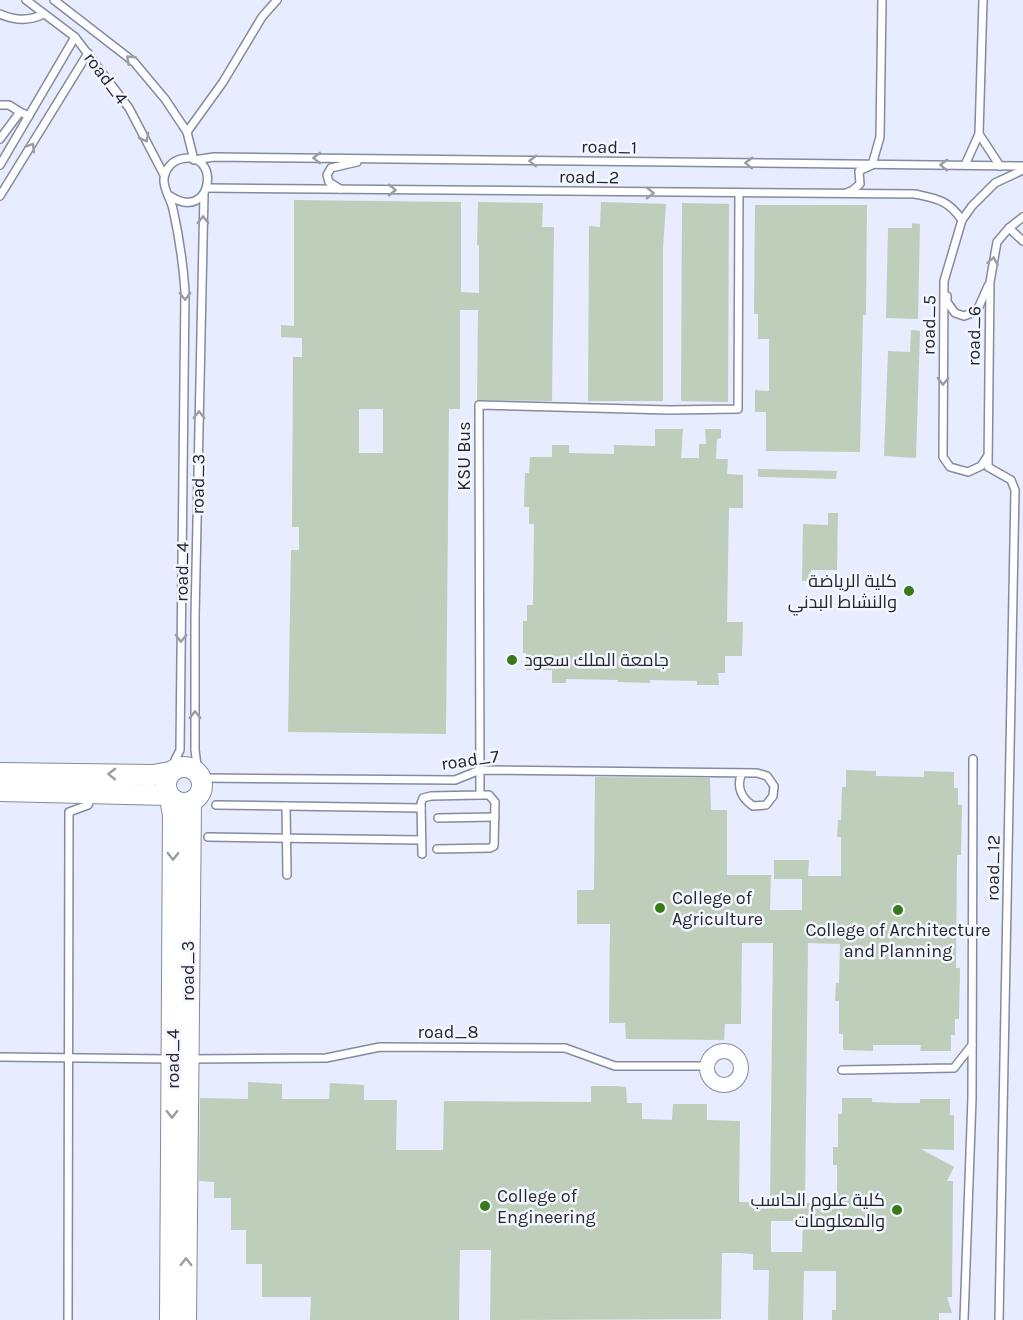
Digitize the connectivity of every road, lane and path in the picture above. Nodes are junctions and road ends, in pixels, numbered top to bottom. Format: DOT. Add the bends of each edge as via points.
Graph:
graph roads {
  1 [pos="26,0"];
  2 [pos="54,0"];
  3 [pos="277,0"];
  4 [pos="882,0"];
  5 [pos="983,0"];
  6 [pos="0,14"];
  7 [pos="44,14"];
  8 [pos="75,37"];
  9 [pos="88,53"];
  10 [pos="0,105"];
  11 [pos="20,112"];
  12 [pos="29,116"];
  13 [pos="3,128"];
  14 [pos="187,132"];
  15 [pos="979,134"];
  16 [pos="0,139"];
  17 [pos="371,159"];
  18 [pos="194,160"];
  19 [pos="840,164"];
  20 [pos="0,165"];
  21 [pos="872,165"];
  22 [pos="965,165"];
  23 [pos="1000,166"];
  24 [pos="1023,168"];
  25 [pos="859,171"];
  26 [pos="164,175"];
  27 [pos="342,190"];
  28 [pos="205,191"];
  29 [pos="739,194"];
  30 [pos="841,195"];
  31 [pos="0,196"];
  32 [pos="171,196"];
  33 [pos="1023,217"];
  34 [pos="962,220"];
  35 [pos="1009,228"];
  36 [pos="1023,241"];
  37 [pos="944,281"];
  38 [pos="990,282"];
  39 [pos="987,457"];
  40 [pos="988,466"];
  41 [pos="973,759"];
  42 [pos="173,770"];
  43 [pos="480,770"];
  44 [pos="0,773"];
  45 [pos="742,773"];
  46 [pos="199,775"];
  47 [pos="0,791"];
  48 [pos="94,792"];
  49 [pos="480,795"];
  50 [pos="169,796"];
  51 [pos="191,802"];
  52 [pos="216,805"];
  53 [pos="286,806"];
  54 [pos="421,808"];
  55 [pos="495,817"];
  56 [pos="438,818"];
  57 [pos="208,837"];
  58 [pos="286,838"];
  59 [pos="421,840"];
  60 [pos="437,849"];
  61 [pos="422,854"];
  62 [pos="287,875"];
  63 [pos="972,1045"];
  64 [pos="0,1057"];
  65 [pos="68,1058"];
  66 [pos="180,1059"];
  67 [pos="707,1066"];
  68 [pos="842,1070"];
  69 [pos="68,1320"];
  70 [pos="170,1320"];
  71 [pos="186,1320"];
  72 [pos="964,1320"];
  73 [pos="999,1320"];
  1 -- 7 [label="lane, road_4"];
  14 -- 2 [label="lane, one-way" via="134,62"];
  3 -- 14 [label="lane"];
  4 -- 21 [label="lane" via="880,137"];
  5 -- 15 [label="lane"];
  6 -- 7 [label="lane" via="22,20"];
  7 -- 8 [label="lane, road_4"];
  8 -- 9 [label="lane, road_4"];
  8 -- 12 [label="lane"];
  9 -- 26 [label="lane, road_4, one-way" via="129,108"];
  31 -- 9 [label="lane, one-way"];
  10 -- 11 [label="lane"];
  11 -- 12 [label="lane"];
  11 -- 13 [label="lane"];
  12 -- 20 [label="lane"];
  13 -- 16 [label="lane"];
  14 -- 18 [label="lane"];
  15 -- 22 [label="lane"];
  15 -- 23 [label="lane"];
  17 -- 18 [label="lane, road_1, one-way"];
  19 -- 17 [label="lane, road_1, one-way"];
  17 -- 27 [label="lane" via="331,168 329,182"];
  18 -- 26 [label="lane" via="173,162"];
  18 -- 28 [label="lane" via="208,175"];
  19 -- 21 [label="lane, road_1"];
  19 -- 25 [label="lane"];
  22 -- 21 [label="lane, road_1, one-way"];
  21 -- 25 [label="lane"];
  22 -- 23 [label="lane, road_1"];
  23 -- 24 [label="lane, road_1"];
  24 -- 34 [label="lane, road_5" via="995,183"];
  25 -- 30 [label="lane" via="860,184"];
  26 -- 32 [label="lane"];
  27 -- 28 [label="lane, road_2"];
  27 -- 29 [label="lane, road_2, one-way"];
  28 -- 32 [label="lane" via="199,199 184,203"];
  46 -- 28 [label="lane, road_3, one-way" via="195,750 195,617"];
  29 -- 30 [label="lane, road_2"];
  29 -- 43 [label="lane, KSU Bus" via="738,409 479,405"];
  30 -- 34 [label="lane, road_2" via="915,194 939,199 953,207"];
  32 -- 42 [label="lane, road_4, one-way" via="185,291 180,750"];
  33 -- 35 [label="lane, road_6"];
  34 -- 37 [label="lane, road_5"];
  35 -- 36 [label="lane"];
  38 -- 35 [label="lane, road_6, one-way" via="997,242"];
  37 -- 38 [label="lane" via="947,302 955,313 964,316 977,311"];
  37 -- 39 [label="lane, road_5, one-way" via="943,457 950,467 968,472 981,466"];
  38 -- 39 [label="lane, road_6"];
  39 -- 40 [label="lane, road_6"];
  40 -- 73 [label="lane, road_12" via="1011,480 1015,490"];
  41 -- 63 [label="lane"];
  42 -- 44 [label="street, one-way" via="153,775"];
  42 -- 46 [label="street" via="188,767"];
  42 -- 50 [label="street" via="165,782"];
  43 -- 45 [label="lane, road_7"];
  43 -- 46 [label="lane, road_7" via="455,780"];
  43 -- 49 [label="lane, KSU Bus"];
  45 -- 45 [label="lane, road_7" via="763,773 770,779 774,792 766,805 753,807 744,798 739,783"];
  46 -- 51 [label="street" via="202,789"];
  47 -- 48 [label="street"];
  48 -- 50 [label="street"];
  48 -- 65 [label="lane" via="88,805 69,812"];
  49 -- 54 [label="lane" via="431,796 423,798"];
  49 -- 55 [label="lane" via="493,798"];
  50 -- 51 [label="street" via="180,803"];
  50 -- 66 [label="street, road_4, one-way" via="173,815"];
  51 -- 66 [label="street, road_3"];
  52 -- 53 [label="lane"];
  53 -- 54 [label="lane"];
  53 -- 58 [label="lane"];
  54 -- 59 [label="lane"];
  55 -- 56 [label="lane"];
  55 -- 60 [label="lane" via="494,846"];
  57 -- 58 [label="lane"];
  58 -- 59 [label="lane"];
  58 -- 62 [label="lane"];
  59 -- 61 [label="lane"];
  63 -- 68 [label="lane" via="954,1068"];
  63 -- 72 [label="lane"];
  64 -- 65 [label="lane, road_8"];
  65 -- 66 [label="lane, road_8"];
  65 -- 69 [label="lane"];
  66 -- 67 [label="lane, road_8" via="326,1058 380,1047 565,1048 615,1066"];
  66 -- 70 [label="street, road_4, one-way"];
  71 -- 66 [label="street, road_3, one-way"];
}
